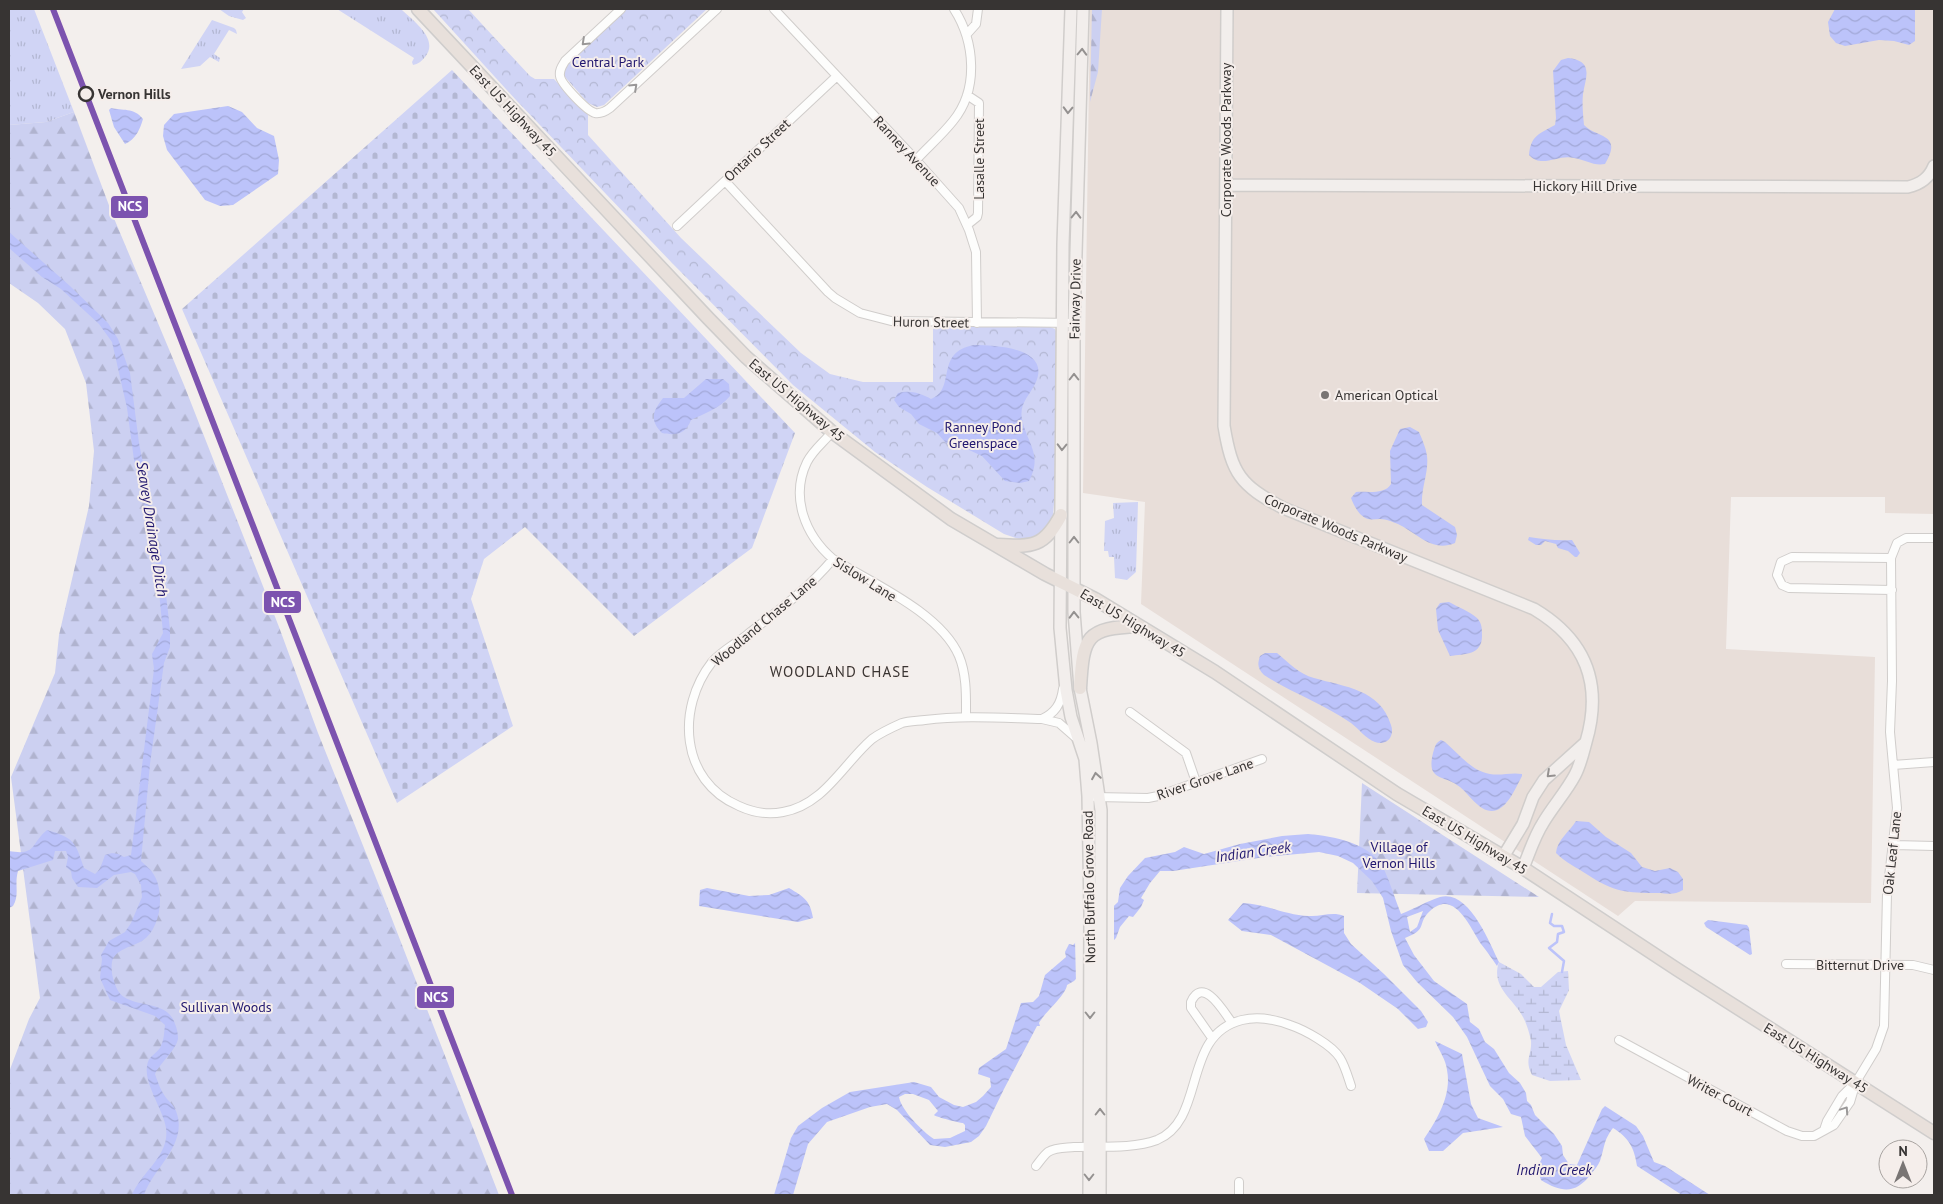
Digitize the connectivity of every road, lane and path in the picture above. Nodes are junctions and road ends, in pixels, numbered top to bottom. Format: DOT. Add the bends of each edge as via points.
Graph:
graph roads {
  1 [pos="418,9"];
  2 [pos="620,9"];
  3 [pos="717,9"];
  4 [pos="774,9"];
  5 [pos="954,9"];
  6 [pos="978,9"];
  7 [pos="1071,9"];
  8 [pos="1083,9"];
  9 [pos="1227,9"];
  10 [pos="967,34"];
  11 [pos="837,76"];
  12 [pos="967,95"];
  13 [pos="916,160"];
  14 [pos="1934,166"];
  15 [pos="725,181"];
  16 [pos="1226,184"];
  17 [pos="967,225"];
  18 [pos="678,226"];
  19 [pos="977,322"];
  20 [pos="1068,323"];
  21 [pos="832,432"];
  22 [pos="1061,515"];
  23 [pos="1934,538"];
  24 [pos="994,544"];
  25 [pos="1891,558"];
  26 [pos="832,559"];
  27 [pos="1060,581"];
  28 [pos="1074,588"];
  29 [pos="1892,590"];
  30 [pos="1139,626"];
  31 [pos="1062,644"];
  32 [pos="1080,688"];
  33 [pos="1130,712"];
  34 [pos="966,717"];
  35 [pos="1042,719"];
  36 [pos="1586,742"];
  37 [pos="1082,745"];
  38 [pos="1262,759"];
  39 [pos="1934,762"];
  40 [pos="1893,765"];
  41 [pos="1196,782"];
  42 [pos="1088,796"];
  43 [pos="1100,797"];
  44 [pos="1894,845"];
  45 [pos="1934,846"];
  46 [pos="1503,857"];
  47 [pos="1523,868"];
  48 [pos="1096,912"];
  49 [pos="1786,964"];
  50 [pos="1886,965"];
  51 [pos="1934,970"];
  52 [pos="1232,1023"];
  53 [pos="1212,1038"];
  54 [pos="1619,1040"];
  55 [pos="1856,1082"];
  56 [pos="1351,1086"];
  57 [pos="1934,1133"];
  58 [pos="1094,1146"];
  59 [pos="1036,1166"];
  60 [pos="1239,1182"];
  61 [pos="1089,1195"];
  62 [pos="1100,1195"];
  63 [pos="1239,1195"];
  1 -- 21 [label="main road, East US Highway 45" via="746,357"];
  2 -- 3 [label="street, one-way" via="560,68 562,82 594,113 610,108"];
  4 -- 11 [label="street, Ranney Avenue"];
  5 -- 10 [label="street, Lasalle Street"];
  6 -- 10 [label="street" via="976,24"];
  7 -- 20 [label="main road, Fairway Drive, one-way" via="1063,244"];
  20 -- 8 [label="main road, Fairway Drive, one-way"];
  9 -- 16 [label="main road, Corporate Woods Parkway"];
  10 -- 12 [label="street, Lasalle Street" via="971,75"];
  11 -- 13 [label="street, Ranney Avenue"];
  11 -- 15 [label="street, Ontario Street"];
  12 -- 13 [label="street, Lasalle Street" via="954,120"];
  12 -- 17 [label="street, Lasalle Street" via="979,103 978,213"];
  13 -- 17 [label="street, Ranney Avenue" via="952,200"];
  14 -- 16 [label="main road, Hickory Hill Drive" via="1923,181 1908,187"];
  15 -- 18 [label="street, Ontario Street"];
  15 -- 19 [label="street, Huron Street" via="828,292 860,313 891,321"];
  16 -- 36 [label="main road, Corporate Woods Parkway" via="1224,426 1228,453 1240,476 1260,496 1283,508 1548,617 1579,650 1590,678 1592,723"];
  17 -- 19 [label="street, Ranney Avenue" via="976,259"];
  19 -- 20 [label="street, Huron Street"];
  20 -- 22 [label="main road, Fairway Drive, one-way"];
  28 -- 20 [label="main road, Fairway Drive, one-way"];
  21 -- 24 [label="main road, East US Highway 45" via="951,519"];
  21 -- 26 [label="street, Sislow Lane" via="807,462 800,492 810,534"];
  22 -- 24 [label="main road" via="1054,529 1041,541 1019,546"];
  22 -- 27 [label="main road, Fairway Drive"];
  23 -- 25 [label="street" via="1906,538 1898,543"];
  24 -- 27 [label="main road, East US Highway 45"];
  25 -- 29 [label="street, Oak Leaf Lane"];
  25 -- 29 [label="street" via="1792,557 1781,562 1777,575 1782,585 1789,588"];
  26 -- 34 [label="street, Sislow Lane" via="928,617 946,634 959,657 965,680"];
  26 -- 34 [label="street, Woodland Chase Lane" via="816,580 714,661 697,685 689,728 691,752 699,773 730,802 759,813 783,812 821,794 873,738 903,723"];
  27 -- 28 [label="main road, East US Highway 45"];
  27 -- 31 [label="main road, North Buffalo Grove Road"];
  28 -- 30 [label="main road, East US Highway 45"];
  32 -- 28 [label="main road, North Buffalo Grove Road, one-way"];
  29 -- 40 [label="street, Oak Leaf Lane" via="1890,732"];
  30 -- 32 [label="main road" via="1097,631 1087,644"];
  30 -- 46 [label="main road, East US Highway 45" via="1397,794"];
  31 -- 35 [label="street" via="1058,649 1062,700 1057,709"];
  31 -- 37 [label="main road, North Buffalo Grove Road" via="1071,717"];
  43 -- 32 [label="main road, North Buffalo Grove Road, one-way"];
  33 -- 41 [label="street" via="1186,753"];
  34 -- 35 [label="street, Woodland Chase Lane"];
  35 -- 37 [label="street, Woodland Chase Lane" via="1059,723"];
  36 -- 46 [label="main road, one-way" via="1544,780"];
  36 -- 47 [label="main road, Corporate Woods Parkway" via="1576,774 1542,824"];
  37 -- 42 [label="main road, North Buffalo Grove Road"];
  38 -- 41 [label="street, River Grove Lane"];
  39 -- 40 [label="street"];
  40 -- 44 [label="street, Oak Leaf Lane" via="1898,808"];
  41 -- 43 [label="street, River Grove Lane" via="1148,798"];
  42 -- 43 [label="street, River Grove Lane"];
  42 -- 48 [label="main road, North Buffalo Grove Road"];
  43 -- 48 [label="main road, North Buffalo Grove Road"];
  44 -- 45 [label="street"];
  44 -- 50 [label="street, Oak Leaf Lane" via="1887,894"];
  46 -- 47 [label="main road, East US Highway 45"];
  47 -- 55 [label="main road, East US Highway 45"];
  48 -- 58 [label="main road, North Buffalo Grove Road"];
  49 -- 50 [label="street, Bitternut Drive"];
  50 -- 51 [label="street, Bitternut Drive" via="1913,965"];
  50 -- 55 [label="street, Oak Leaf Lane" via="1884,1026 1876,1049"];
  52 -- 53 [label="street"];
  52 -- 53 [label="street" via="1212,996 1202,992 1198,994 1191,1002 1191,1008"];
  52 -- 56 [label="street" via="1254,1017 1298,1027 1332,1049 1340,1058"];
  53 -- 58 [label="street" via="1176,1126 1157,1140 1128,1146"];
  54 -- 55 [label="street, Writer Court" via="1787,1131 1802,1136 1814,1136 1824,1130 1842,1096"];
  55 -- 57 [label="main road, East US Highway 45"];
  58 -- 59 [label="street" via="1049,1151"];
  58 -- 61 [label="main road, North Buffalo Grove Road, one-way"];
  58 -- 62 [label="main road, North Buffalo Grove Road"];
  60 -- 63 [label="street"];
}
